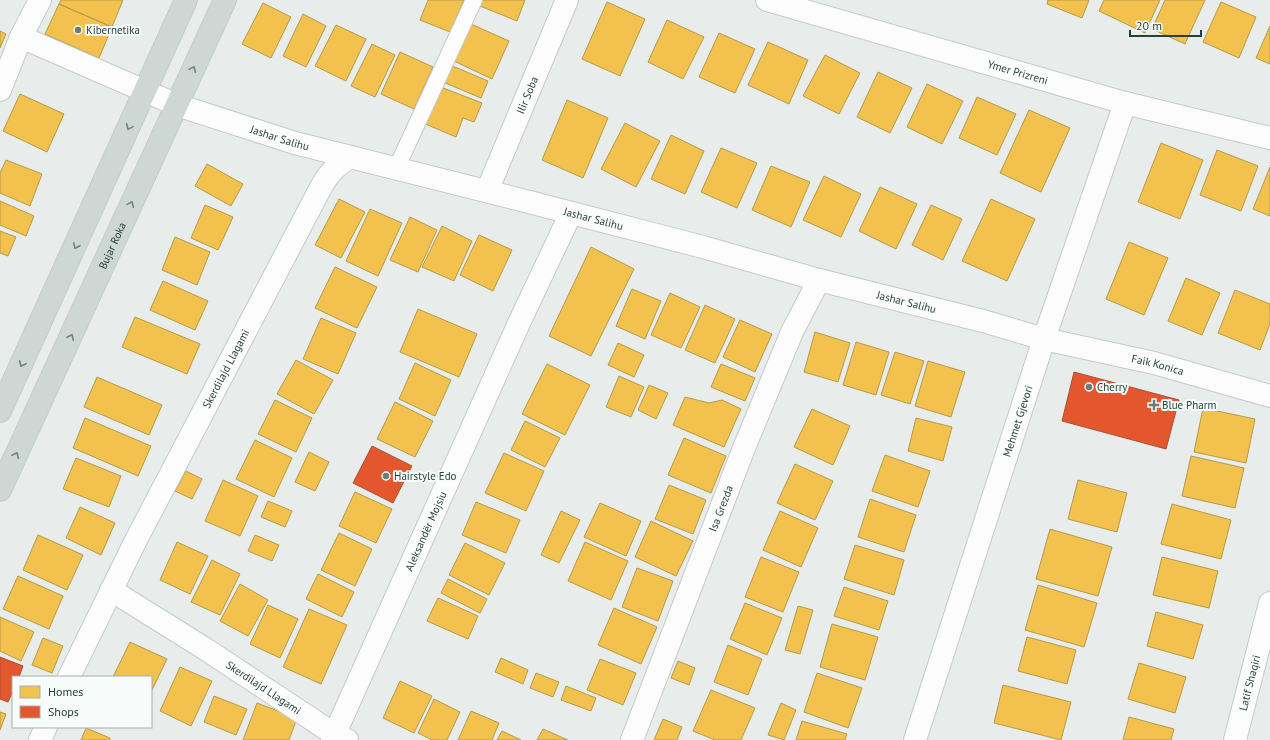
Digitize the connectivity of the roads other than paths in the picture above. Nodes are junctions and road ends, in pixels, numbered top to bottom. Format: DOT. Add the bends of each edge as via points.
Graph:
graph roads {
  1 [pos="40,0"];
  2 [pos="186,0"];
  3 [pos="225,0"];
  4 [pos="474,0"];
  5 [pos="567,0"];
  6 [pos="767,0"];
  7 [pos="21,37"];
  8 [pos="0,90"];
  9 [pos="145,92"];
  10 [pos="1125,103"];
  11 [pos="177,104"];
  12 [pos="1270,138"];
  13 [pos="351,157"];
  14 [pos="396,169"];
  15 [pos="487,191"];
  16 [pos="571,213"];
  17 [pos="819,280"];
  18 [pos="1044,339"];
  19 [pos="1270,396"];
  20 [pos="0,411"];
  21 [pos="0,490"];
  22 [pos="111,590"];
  23 [pos="1270,603"];
  24 [pos="69,676"];
  25 [pos="46,728"];
  26 [pos="338,738"];
  27 [pos="40,740"];
  28 [pos="632,740"];
  29 [pos="914,740"];
  30 [pos="1235,740"];
  1 -- 7 [label="street"];
  2 -- 9 [label="main road"];
  11 -- 3 [label="main road, Bujar Roka, one-way"];
  4 -- 14 [label="street"];
  5 -- 15 [label="street, Ilir Soba"];
  6 -- 10 [label="street, Ymer Prizreni"];
  7 -- 8 [label="street"];
  7 -- 9 [label="street"];
  9 -- 11 [label="street, Jashar Salihu"];
  9 -- 20 [label="main road, one-way"];
  10 -- 12 [label="street, Ymer Prizreni"];
  10 -- 18 [label="street, Mehmet Gjevori"];
  11 -- 13 [label="street, Jashar Salihu" via="295,143"];
  21 -- 11 [label="main road, Bujar Roka, one-way"];
  13 -- 14 [label="street, Jashar Salihu"];
  13 -- 22 [label="street, Skerdilajd Llagami" via="328,174"];
  14 -- 15 [label="street, Jashar Salihu"];
  15 -- 16 [label="street, Jashar Salihu"];
  16 -- 17 [label="street, Jashar Salihu"];
  16 -- 26 [label="street, Aleksandër Mojsiu" via="518,323"];
  17 -- 18 [label="street, Jashar Salihu" via="983,320"];
  17 -- 28 [label="street, Isa Grezda" via="792,332 747,440"];
  18 -- 19 [label="street, Faik Konica" via="1154,364"];
  18 -- 29 [label="street, Mehmet Gjevori"];
  22 -- 24 [label="street, Skerdilajd Llagami"];
  22 -- 26 [label="street, Skerdilajd Llagami" via="207,650"];
  23 -- 30 [label="street, Latif Shaqiri"];
  25 -- 27 [label="street"];
}
